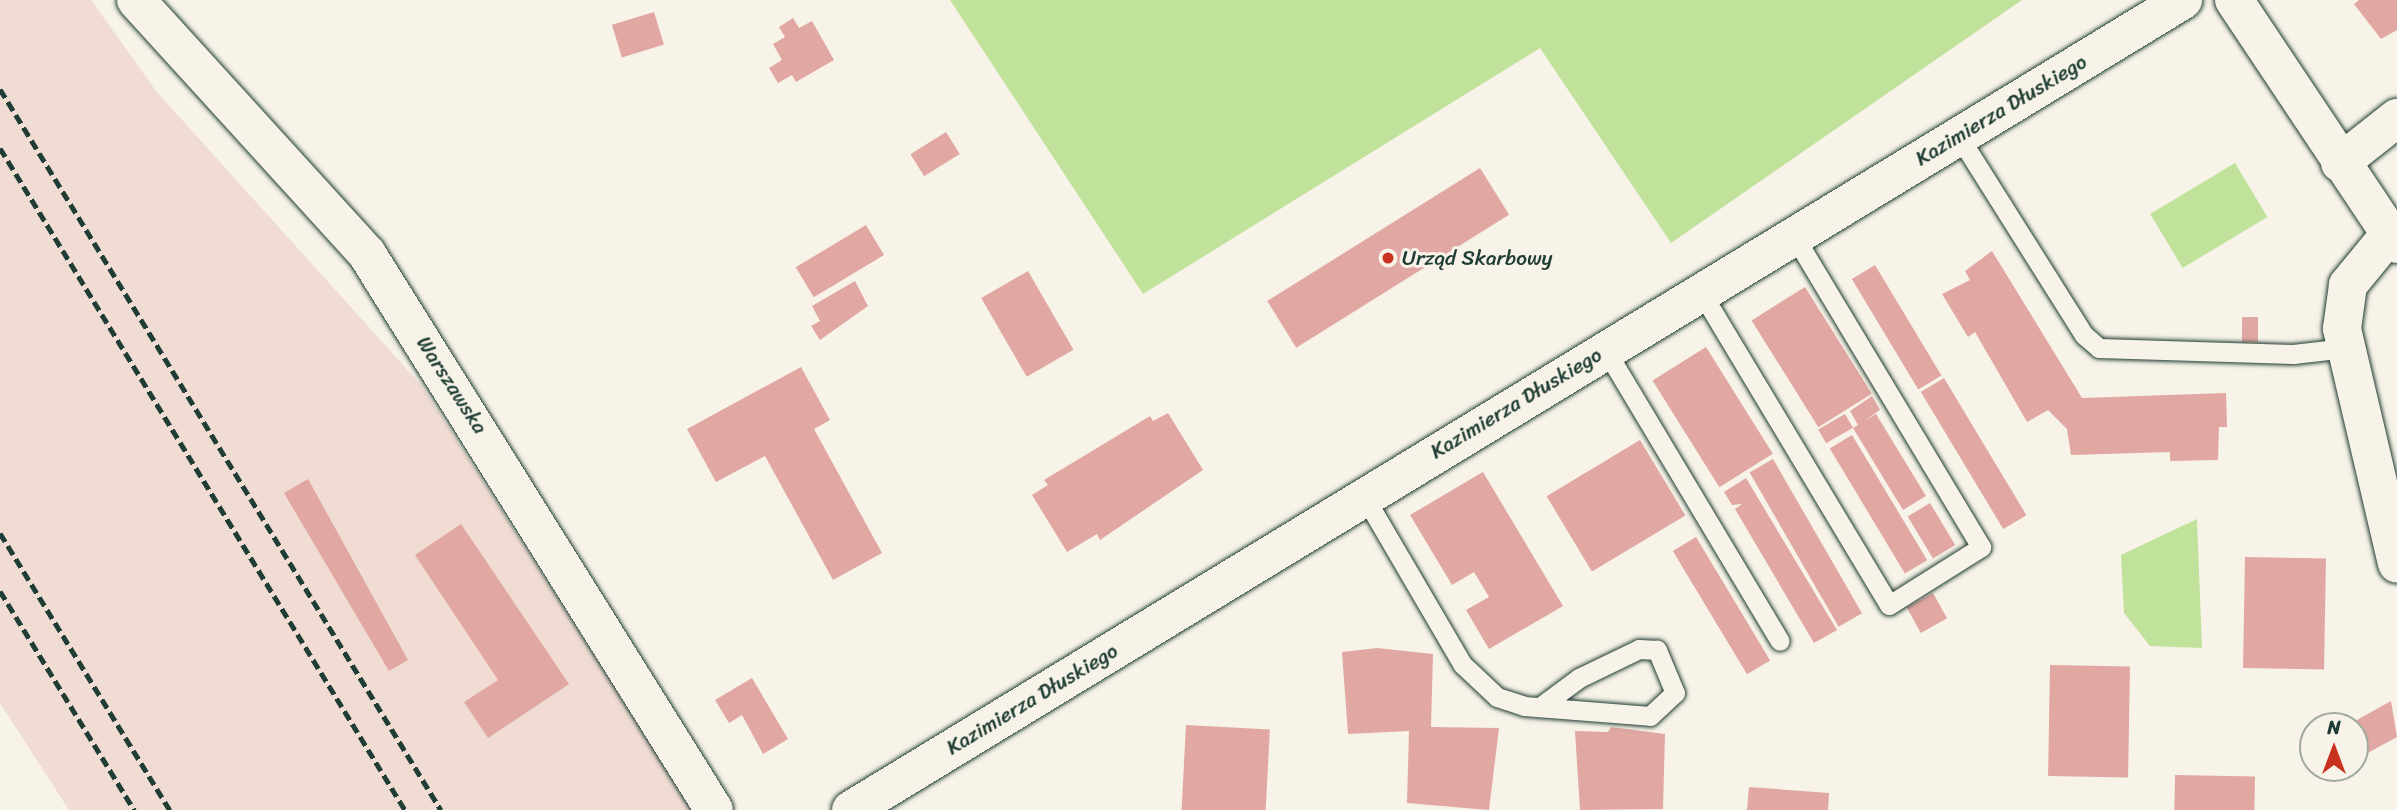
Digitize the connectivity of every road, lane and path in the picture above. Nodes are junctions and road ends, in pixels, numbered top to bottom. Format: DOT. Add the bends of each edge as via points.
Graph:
graph roads {
  1 [pos="136,0"];
  2 [pos="2183,0"];
  3 [pos="2234,0"];
  4 [pos="2397,118"];
  5 [pos="1958,135"];
  6 [pos="2340,163"];
  7 [pos="1794,236"];
  8 [pos="2393,240"];
  9 [pos="1701,292"];
  10 [pos="2346,348"];
  11 [pos="1605,349"];
  12 [pos="1364,496"];
  13 [pos="2397,564"];
  14 [pos="1780,641"];
  15 [pos="1540,707"];
  16 [pos="714,810"];
  17 [pos="851,810"];
  1 -- 16 [label="street, Warszawska" via="366,254"];
  2 -- 5 [label="street, Kazimierza Dłuskiego"];
  3 -- 6 [label="street"];
  4 -- 6 [label="street"];
  5 -- 7 [label="street, Kazimierza Dłuskiego"];
  5 -- 10 [label="lane" via="2084,335 2099,348 2293,354"];
  6 -- 8 [label="street"];
  7 -- 9 [label="street, Kazimierza Dłuskiego"];
  7 -- 9 [label="lane" via="1981,547 1889,605"];
  8 -- 10 [label="street" via="2348,285"];
  9 -- 11 [label="street, Kazimierza Dłuskiego"];
  10 -- 13 [label="street"];
  11 -- 12 [label="street, Kazimierza Dłuskiego"];
  11 -- 14 [label="lane"];
  12 -- 15 [label="lane" via="1462,664 1497,697"];
  12 -- 17 [label="street, Kazimierza Dłuskiego"];
  15 -- 15 [label="lane" via="1598,666 1639,649 1657,650 1675,693 1650,716"];
}
